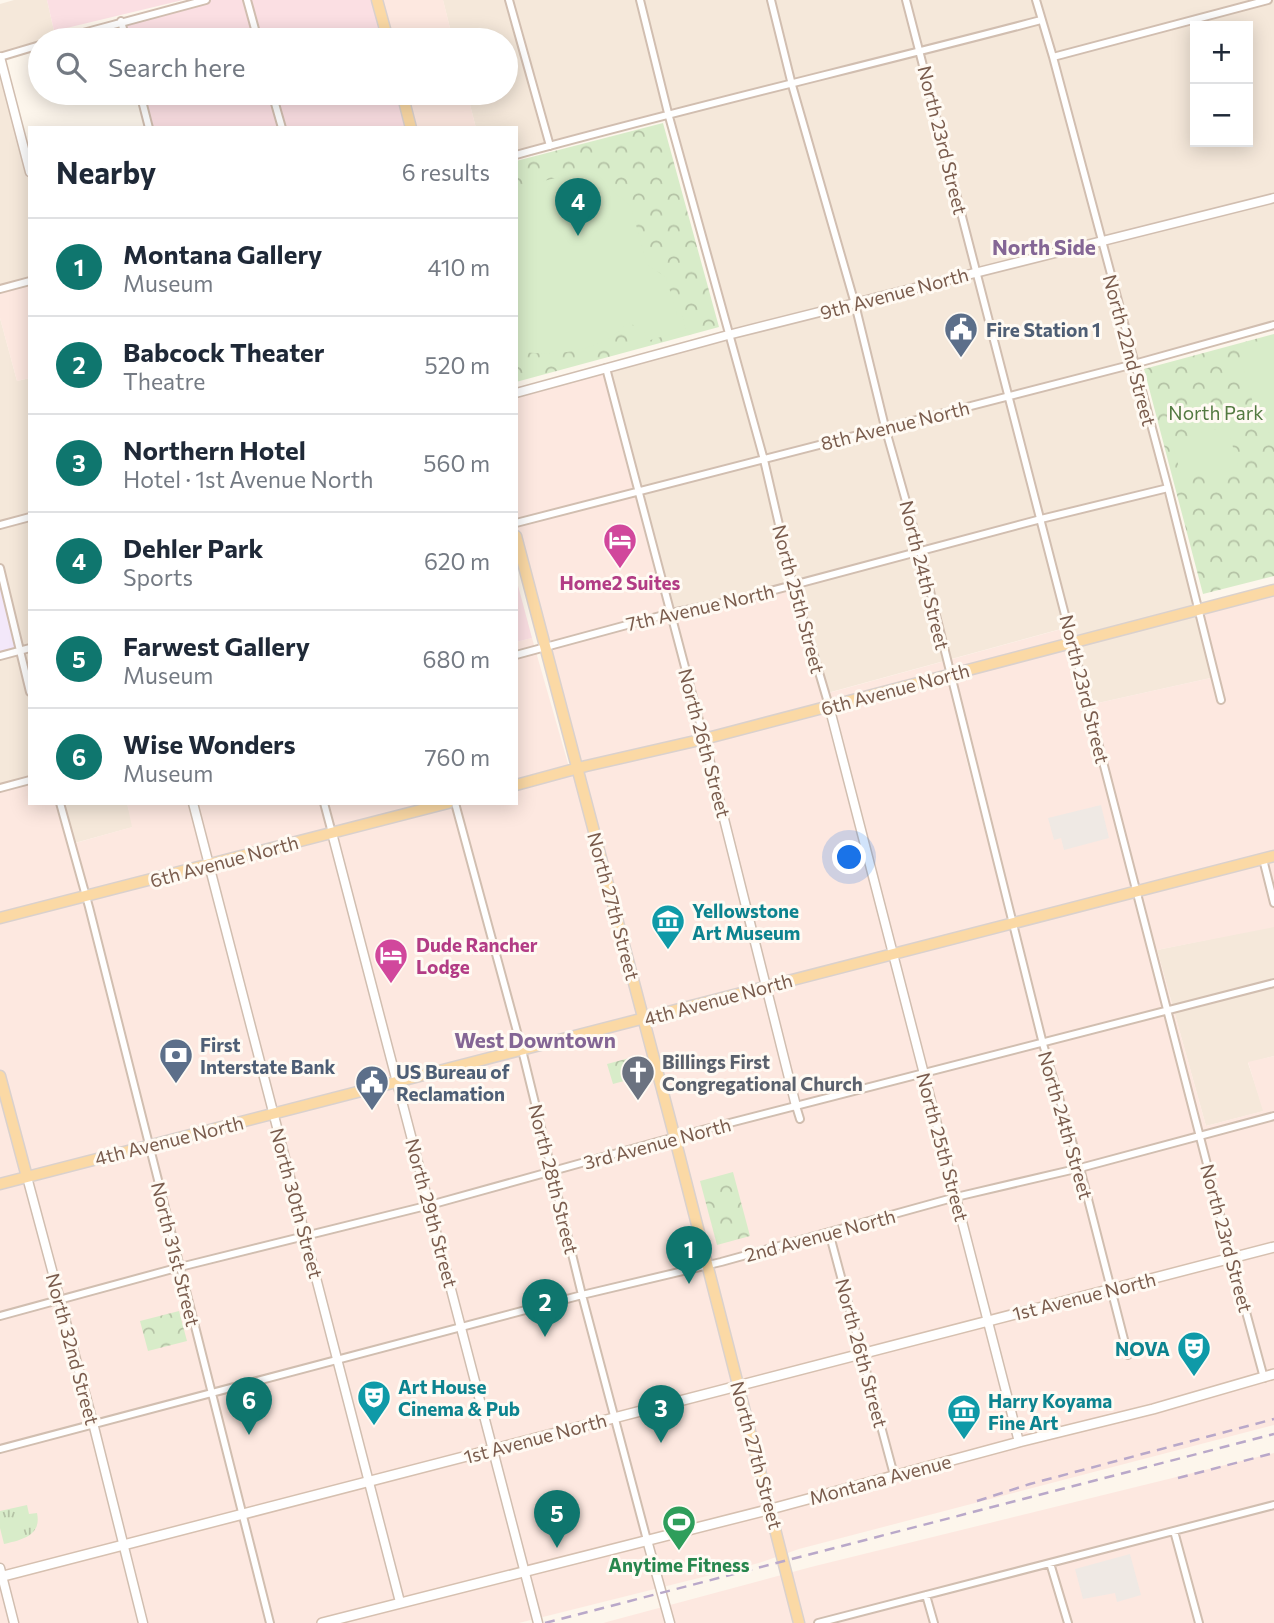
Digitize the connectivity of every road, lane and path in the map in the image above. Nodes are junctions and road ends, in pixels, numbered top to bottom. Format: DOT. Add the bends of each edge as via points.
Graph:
graph roads {
  1 [pos="206,0"];
  2 [pos="247,0"];
  3 [pos="377,0"];
  4 [pos="509,0"];
  5 [pos="640,0"];
  6 [pos="771,0"];
  7 [pos="906,0"];
  8 [pos="1036,0"];
  9 [pos="1268,0"];
  10 [pos="1041,20"];
  11 [pos="121,21"];
  12 [pos="97,28"];
  13 [pos="123,28"];
  14 [pos="255,28"];
  15 [pos="385,28"];
  16 [pos="517,28"];
  17 [pos="518,32"];
  18 [pos="28,49"];
  19 [pos="920,51"];
  20 [pos="0,57"];
  21 [pos="1053,57"];
  22 [pos="792,85"];
  23 [pos="143,105"];
  24 [pos="275,105"];
  25 [pos="405,105"];
  26 [pos="668,113"];
  27 [pos="148,126"];
  28 [pos="281,126"];
  29 [pos="410,126"];
  30 [pos="550,146"];
  31 [pos="518,154"];
  32 [pos="28,164"];
  33 [pos="1274,198"];
  34 [pos="1100,240"];
  35 [pos="977,272"];
  36 [pos="28,282"];
  37 [pos="0,289"];
  38 [pos="855,304"];
  39 [pos="1274,325"];
  40 [pos="728,335"];
  41 [pos="1134,364"];
  42 [pos="606,368"];
  43 [pos="518,392"];
  44 [pos="1009,396"];
  45 [pos="885,427"];
  46 [pos="764,460"];
  47 [pos="1168,488"];
  48 [pos="639,492"];
  49 [pos="28,518"];
  50 [pos="1041,519"];
  51 [pos="518,522"];
  52 [pos="0,525"];
  53 [pos="518,543"];
  54 [pos="920,551"];
  55 [pos="0,568"];
  56 [pos="793,585"];
  57 [pos="1274,590"];
  58 [pos="1199,609"];
  59 [pos="671,612"];
  60 [pos="1073,643"];
  61 [pos="547,647"];
  62 [pos="28,649"];
  63 [pos="19,651"];
  64 [pos="518,654"];
  65 [pos="0,656"];
  66 [pos="950,674"];
  67 [pos="28,685"];
  68 [pos="1221,701"];
  69 [pos="829,706"];
  70 [pos="704,739"];
  71 [pos="578,768"];
  72 [pos="28,781"];
  73 [pos="518,784"];
  74 [pos="0,788"];
  75 [pos="61,805"];
  76 [pos="194,805"];
  77 [pos="325,805"];
  78 [pos="439,805"];
  79 [pos="456,805"];
  80 [pos="332,833"];
  81 [pos="1274,856"];
  82 [pos="1262,859"];
  83 [pos="209,865"];
  84 [pos="1137,891"];
  85 [pos="86,896"];
  86 [pos="1274,903"];
  87 [pos="0,918"];
  88 [pos="1013,922"];
  89 [pos="892,953"];
  90 [pos="1274,983"];
  91 [pos="766,986"];
  92 [pos="1168,1012"];
  93 [pos="644,1019"];
  94 [pos="1043,1044"];
  95 [pos="522,1049"];
  96 [pos="924,1074"];
  97 [pos="0,1076"];
  98 [pos="398,1083"];
  99 [pos="796,1106"];
  100 [pos="274,1114"];
  101 [pos="1274,1116"];
  102 [pos="800,1119"];
  103 [pos="1200,1136"];
  104 [pos="675,1137"];
  105 [pos="149,1146"];
  106 [pos="1080,1168"];
  107 [pos="553,1172"];
  108 [pos="27,1177"];
  109 [pos="0,1184"];
  110 [pos="956,1197"];
  111 [pos="430,1205"];
  112 [pos="829,1232"];
  113 [pos="305,1236"];
  114 [pos="1274,1247"];
  115 [pos="1231,1257"];
  116 [pos="707,1265"];
  117 [pos="180,1267"];
  118 [pos="1110,1289"];
  119 [pos="582,1294"];
  120 [pos="60,1300"];
  121 [pos="0,1316"];
  122 [pos="988,1320"];
  123 [pos="462,1327"];
  124 [pos="861,1353"];
  125 [pos="1128,1355"];
  126 [pos="337,1360"];
  127 [pos="1269,1376"];
  128 [pos="738,1385"];
  129 [pos="211,1391"];
  130 [pos="616,1417"];
  131 [pos="93,1423"];
  132 [pos="1019,1442"];
  133 [pos="0,1449"];
  134 [pos="494,1449"];
  135 [pos="894,1475"];
  136 [pos="368,1482"];
  137 [pos="1274,1505"];
  138 [pos="771,1509"];
  139 [pos="243,1514"];
  140 [pos="1174,1531"];
  141 [pos="648,1540"];
  142 [pos="123,1545"];
  143 [pos="1050,1563"];
  144 [pos="526,1570"];
  145 [pos="1,1574"];
  146 [pos="926,1595"];
  147 [pos="400,1602"];
  148 [pos="14,1623"];
  149 [pos="143,1623"];
  150 [pos="270,1623"];
  151 [pos="322,1623"];
  152 [pos="538,1623"];
  153 [pos="670,1623"];
  154 [pos="799,1623"];
  155 [pos="818,1623"];
  156 [pos="934,1623"];
  157 [pos="1068,1623"];
  158 [pos="1199,1623"];
  1 -- 11 [label="street"];
  2 -- 14 [label="street"];
  3 -- 15 [label="main road"];
  4 -- 16 [label="street"];
  5 -- 26 [label="street, North 25th Street"];
  6 -- 22 [label="street, North 24th Street"];
  7 -- 19 [label="street, North 23rd Street"];
  8 -- 10 [label="street, North 22nd Street"];
  9 -- 21 [label="street"];
  10 -- 19 [label="street"];
  10 -- 21 [label="street, North 22nd Street"];
  11 -- 12 [label="street"];
  11 -- 13 [label="street"];
  17 -- 30 [label="street"];
  18 -- 20 [label="street"];
  19 -- 22 [label="street"];
  19 -- 35 [label="street, North 23rd Street"];
  20 -- 32 [label="street"];
  21 -- 34 [label="street, North 22nd Street"];
  22 -- 26 [label="street"];
  22 -- 38 [label="street, North 24th Street"];
  23 -- 27 [label="street"];
  24 -- 28 [label="street"];
  25 -- 29 [label="main road"];
  26 -- 30 [label="street"];
  26 -- 40 [label="street, North 25th Street"];
  30 -- 31 [label="street"];
  33 -- 34 [label="street, 9th Avenue North"];
  34 -- 35 [label="street, 9th Avenue North"];
  34 -- 41 [label="street, North 22nd Street"];
  35 -- 38 [label="street, 9th Avenue North"];
  35 -- 44 [label="street, North 23rd Street"];
  36 -- 37 [label="street"];
  38 -- 40 [label="street, 9th Avenue North"];
  38 -- 45 [label="street, North 24th Street"];
  39 -- 41 [label="street, 8th Avenue North"];
  40 -- 42 [label="street, 9th Avenue North"];
  40 -- 46 [label="street, North 25th Street"];
  41 -- 44 [label="street, 8th Avenue North"];
  41 -- 47 [label="street, North 22nd Street"];
  42 -- 43 [label="street, 9th Avenue North"];
  42 -- 48 [label="street, North 26th Street"];
  44 -- 45 [label="street, 8th Avenue North"];
  44 -- 50 [label="street, North 23rd Street"];
  45 -- 46 [label="street, 8th Avenue North"];
  45 -- 54 [label="street, North 24th Street"];
  46 -- 48 [label="street, 8th Avenue North"];
  46 -- 56 [label="street, North 25th Street"];
  47 -- 50 [label="street, 7th Avenue North"];
  47 -- 58 [label="street, North 22nd Street"];
  48 -- 51 [label="street, 8th Avenue North"];
  48 -- 59 [label="street, North 26th Street"];
  49 -- 52 [label="street"];
  50 -- 54 [label="street, 7th Avenue North"];
  50 -- 60 [label="street, North 23rd Street"];
  53 -- 61 [label="main road, North 27th Street"];
  54 -- 56 [label="street, 7th Avenue North"];
  54 -- 66 [label="street, North 24th Street"];
  55 -- 63 [label="street"];
  56 -- 59 [label="street, 7th Avenue North"];
  56 -- 69 [label="street, North 25th Street"];
  57 -- 58 [label="main road, 6th Avenue North"];
  58 -- 60 [label="main road, 6th Avenue North"];
  58 -- 68 [label="street, North 22nd Street"];
  59 -- 61 [label="street, 7th Avenue North"];
  59 -- 70 [label="street, North 26th Street"];
  60 -- 66 [label="main road, 6th Avenue North"];
  60 -- 84 [label="street, North 23rd Street"];
  61 -- 64 [label="street, 7th Avenue North"];
  61 -- 71 [label="main road, North 27th Street"];
  62 -- 63 [label="street"];
  63 -- 65 [label="street"];
  63 -- 67 [label="street"];
  66 -- 69 [label="main road, 6th Avenue North"];
  66 -- 88 [label="street, North 24th Street"];
  69 -- 70 [label="main road, 6th Avenue North"];
  69 -- 89 [label="street, North 25th Street"];
  70 -- 71 [label="main road, 6th Avenue North"];
  70 -- 91 [label="street, North 26th Street"];
  71 -- 73 [label="main road, 6th Avenue North"];
  71 -- 93 [label="main road, North 27th Street"];
  72 -- 74 [label="street"];
  75 -- 85 [label="street, North 31st Street"];
  76 -- 83 [label="street, North 30th Street"];
  77 -- 80 [label="street, North 29th Street"];
  78 -- 80 [label="main road, 6th Avenue North"];
  79 -- 95 [label="street, North 28th Street"];
  80 -- 83 [label="main road, 6th Avenue North"];
  80 -- 98 [label="street, North 29th Street"];
  81 -- 82 [label="main road, 4th Avenue North"];
  82 -- 84 [label="main road, 4th Avenue North"];
  82 -- 86 [label="street"];
  83 -- 85 [label="main road, 6th Avenue North"];
  83 -- 100 [label="street, North 30th Street"];
  84 -- 88 [label="main road, 4th Avenue North"];
  84 -- 92 [label="street, North 23rd Street"];
  85 -- 87 [label="main road, 6th Avenue North"];
  85 -- 105 [label="street, North 31st Street"];
  88 -- 89 [label="main road, 4th Avenue North"];
  88 -- 94 [label="street, North 24th Street"];
  89 -- 91 [label="main road, 4th Avenue North"];
  89 -- 96 [label="street, North 25th Street"];
  90 -- 92 [label="street, 3rd Avenue North"];
  91 -- 93 [label="main road, 4th Avenue North"];
  91 -- 99 [label="street, North 26th Street"];
  92 -- 94 [label="street, 3rd Avenue North"];
  92 -- 103 [label="street, North 23rd Street"];
  93 -- 95 [label="main road, 4th Avenue North"];
  93 -- 104 [label="main road, North 27th Street"];
  94 -- 96 [label="street, 3rd Avenue North"];
  94 -- 106 [label="street, North 24th Street"];
  95 -- 98 [label="main road, 4th Avenue North"];
  95 -- 107 [label="street, North 28th Street"];
  96 -- 99 [label="street, 3rd Avenue North"];
  96 -- 110 [label="street, North 25th Street"];
  97 -- 108 [label="main road, North 32nd Street"];
  98 -- 100 [label="main road, 4th Avenue North"];
  98 -- 111 [label="street, North 29th Street"];
  99 -- 102 [label="street, North 26th Street"];
  99 -- 104 [label="street, 3rd Avenue North"];
  100 -- 105 [label="main road, 4th Avenue North"];
  100 -- 113 [label="street, North 30th Street"];
  101 -- 103 [label="street, 2nd Avenue North"];
  103 -- 106 [label="street, 2nd Avenue North"];
  103 -- 115 [label="street, North 23rd Street"];
  104 -- 107 [label="street, 3rd Avenue North"];
  104 -- 116 [label="main road, North 27th Street"];
  105 -- 108 [label="main road, 4th Avenue North"];
  105 -- 117 [label="street, North 31st Street"];
  106 -- 110 [label="street, 2nd Avenue North"];
  106 -- 118 [label="street, North 24th Street"];
  107 -- 111 [label="street, 3rd Avenue North"];
  107 -- 119 [label="street, North 28th Street"];
  108 -- 109 [label="main road, 4th Avenue North"];
  108 -- 120 [label="street, North 32nd Street"];
  110 -- 112 [label="street, 2nd Avenue North"];
  110 -- 122 [label="street, North 25th Street"];
  111 -- 113 [label="street, 3rd Avenue North"];
  111 -- 123 [label="street, North 29th Street"];
  112 -- 116 [label="street, 2nd Avenue North"];
  112 -- 124 [label="street, North 26th Street"];
  113 -- 117 [label="street, 3rd Avenue North"];
  113 -- 126 [label="street, North 30th Street"];
  114 -- 115 [label="main road, 1st Avenue North"];
  115 -- 118 [label="main road, 1st Avenue North"];
  115 -- 127 [label="street, North 23rd Street"];
  116 -- 119 [label="street, 2nd Avenue North"];
  116 -- 128 [label="main road, North 27th Street"];
  117 -- 120 [label="street, 3rd Avenue North"];
  117 -- 129 [label="street, North 31st Street"];
  118 -- 122 [label="main road, 1st Avenue North"];
  118 -- 125 [label="street, North 24th Street"];
  119 -- 123 [label="street, 2nd Avenue North"];
  119 -- 130 [label="street, North 28th Street"];
  120 -- 121 [label="street, 3rd Avenue North"];
  120 -- 131 [label="street, North 32nd Street"];
  122 -- 124 [label="main road, 1st Avenue North"];
  122 -- 132 [label="street, North 25th Street"];
  123 -- 126 [label="street, 2nd Avenue North"];
  123 -- 134 [label="street, North 29th Street"];
  124 -- 128 [label="main road, 1st Avenue North"];
  124 -- 135 [label="street, North 26th Street"];
  126 -- 129 [label="street, 2nd Avenue North"];
  126 -- 136 [label="street, North 30th Street"];
  127 -- 132 [label="main road, Montana Avenue"];
  128 -- 130 [label="main road, 1st Avenue North"];
  128 -- 138 [label="main road, North 27th Street"];
  129 -- 131 [label="street, 2nd Avenue North"];
  129 -- 139 [label="street, North 31st Street"];
  130 -- 134 [label="main road, 1st Avenue North"];
  130 -- 141 [label="street, North 28th Street"];
  131 -- 133 [label="street, 2nd Avenue North"];
  131 -- 142 [label="street, North 32nd Street"];
  132 -- 135 [label="main road, Montana Avenue"];
  134 -- 136 [label="main road, 1st Avenue North"];
  134 -- 144 [label="street, North 29th Street"];
  135 -- 138 [label="main road, Montana Avenue"];
  136 -- 139 [label="main road, 1st Avenue North"];
  136 -- 147 [label="street, North 30th Street"];
  137 -- 140 [label="street"];
  138 -- 141 [label="main road, Montana Avenue"];
  138 -- 154 [label="main road, North 27th Street"];
  139 -- 142 [label="main road, 1st Avenue North"];
  139 -- 150 [label="street, North 31st Street"];
  140 -- 143 [label="street"];
  140 -- 158 [label="street"];
  141 -- 144 [label="main road, Montana Avenue"];
  141 -- 153 [label="street, North 28th Street"];
  142 -- 145 [label="main road, 1st Avenue North"];
  142 -- 149 [label="street, North 32nd Street"];
  143 -- 146 [label="street"];
  143 -- 157 [label="street"];
  144 -- 147 [label="main road, Montana Avenue"];
  144 -- 152 [label="street, North 29th Street"];
  145 -- 148 [label="street"];
  146 -- 155 [label="street"];
  146 -- 156 [label="street"];
  147 -- 151 [label="main road, Montana Avenue"];
}
